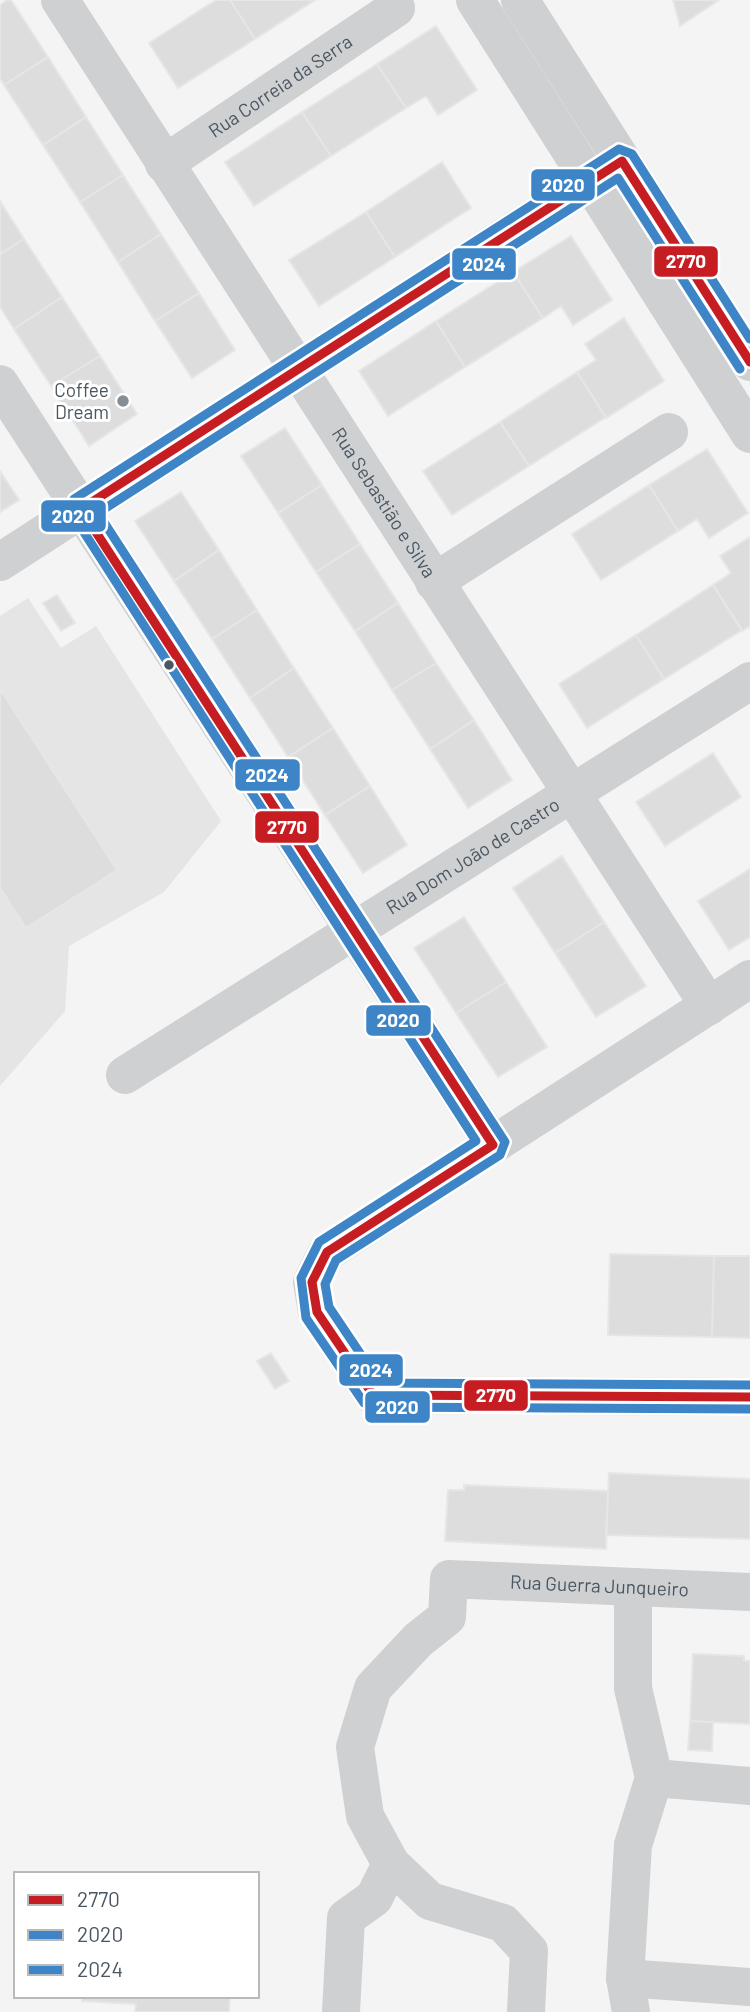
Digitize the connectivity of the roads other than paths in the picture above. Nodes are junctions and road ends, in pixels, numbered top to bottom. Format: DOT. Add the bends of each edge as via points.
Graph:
graph roads {
  1 [pos="60,0"];
  2 [pos="475,0"];
  3 [pos="520,0"];
  4 [pos="396,8"];
  5 [pos="622,161"];
  6 [pos="164,164"];
  7 [pos="590,181"];
  8 [pos="750,362"];
  9 [pos="297,369"];
  10 [pos="0,384"];
  11 [pos="669,432"];
  12 [pos="750,434"];
  13 [pos="81,509"];
  14 [pos="0,562"];
  15 [pos="434,582"];
  16 [pos="750,681"];
  17 [pos="571,794"];
  18 [pos="353,931"];
  19 [pos="750,979"];
  20 [pos="709,1006"];
  21 [pos="125,1075"];
  22 [pos="493,1145"];
  23 [pos="750,1396"];
  24 [pos="633,1587"];
  25 [pos="750,1592"];
  26 [pos="654,1779"];
  27 [pos="750,1786"];
  28 [pos="391,1864"];
  29 [pos="750,1987"];
  30 [pos="628,1995"];
  31 [pos="341,2012"];
  32 [pos="526,2012"];
  1 -- 6 [label="street, Rua Sebastião e Silva"];
  2 -- 7 [label="street"];
  3 -- 5 [label="street"];
  4 -- 6 [label="street, Rua Correia da Serra"];
  5 -- 7 [label="street"];
  5 -- 8 [label="street"];
  6 -- 9 [label="street, Rua Sebastião e Silva"];
  7 -- 9 [label="street"];
  7 -- 12 [label="street"];
  9 -- 13 [label="street"];
  9 -- 15 [label="street, Rua Sebastião e Silva"];
  10 -- 13 [label="street"];
  11 -- 15 [label="street"];
  13 -- 14 [label="street"];
  13 -- 18 [label="street"];
  15 -- 17 [label="street, Rua Sebastião e Silva"];
  16 -- 17 [label="street, Rua Dom João de Castro"];
  17 -- 18 [label="street, Rua Dom João de Castro"];
  17 -- 20 [label="street, Rua Sebastião e Silva"];
  18 -- 21 [label="street, Rua Dom João de Castro"];
  18 -- 22 [label="street"];
  19 -- 20 [label="street"];
  20 -- 22 [label="street"];
  22 -- 23 [label="street" via="327,1252 312,1282 317,1312 373,1395"];
  24 -- 25 [label="street, Rua Guerra Junqueiro"];
  24 -- 26 [label="street" via="633,1688"];
  24 -- 28 [label="street, Rua Guerra Junqueiro" via="449,1579 447,1617 373,1688 355,1747 365,1816"];
  26 -- 27 [label="street"];
  26 -- 30 [label="street" via="633,1845"];
  28 -- 31 [label="street" via="374,1898 346,1918"];
  28 -- 32 [label="street" via="430,1901 503,1923 529,1951"];
  29 -- 30 [label="street"];
}
